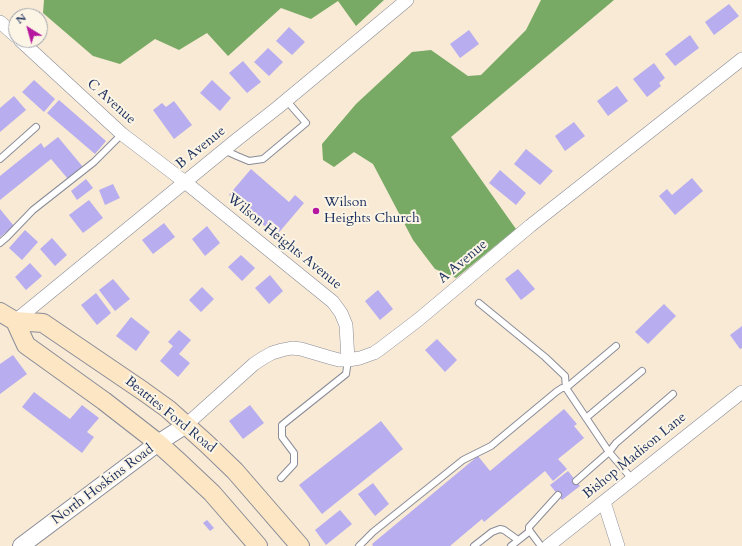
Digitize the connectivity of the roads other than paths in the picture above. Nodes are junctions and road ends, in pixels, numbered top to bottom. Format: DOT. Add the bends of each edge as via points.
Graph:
graph roads {
  1 [pos="407,0"];
  2 [pos="0,22"];
  3 [pos="8,29"];
  4 [pos="29,48"];
  5 [pos="742,59"];
  6 [pos="286,100"];
  7 [pos="36,127"];
  8 [pos="122,134"];
  9 [pos="224,150"];
  10 [pos="0,159"];
  11 [pos="185,182"];
  12 [pos="0,243"];
  13 [pos="479,303"];
  14 [pos="4,316"];
  15 [pos="616,346"];
  16 [pos="348,360"];
  17 [pos="642,371"];
  18 [pos="566,388"];
  19 [pos="742,392"];
  20 [pos="673,394"];
  21 [pos="586,418"];
  22 [pos="186,425"];
  23 [pos="158,443"];
  24 [pos="609,452"];
  25 [pos="281,478"];
  26 [pos="632,479"];
  27 [pos="576,481"];
  28 [pos="558,495"];
  29 [pos="604,502"];
  30 [pos="530,531"];
  31 [pos="518,540"];
  32 [pos="555,544"];
  33 [pos="21,546"];
  34 [pos="258,546"];
  35 [pos="300,546"];
  36 [pos="359,546"];
  37 [pos="474,546"];
  38 [pos="511,546"];
  39 [pos="541,546"];
  40 [pos="618,546"];
  1 -- 6 [label="street, B Avenue"];
  2 -- 3 [label="street"];
  4 -- 8 [label="street, C Avenue"];
  5 -- 16 [label="street, A Avenue" via="530,226 418,320 374,353"];
  6 -- 9 [label="street, B Avenue"];
  6 -- 9 [label="lane" via="306,123 263,159 249,160"];
  7 -- 10 [label="lane"];
  8 -- 11 [label="street, C Avenue"];
  8 -- 12 [label="lane" via="94,162 33,210"];
  9 -- 11 [label="street, B Avenue"];
  11 -- 14 [label="street, B Avenue"];
  11 -- 16 [label="street, Wilson Heights Avenue" via="333,302 341,312 346,325"];
  13 -- 18 [label="lane" via="565,376"];
  14 -- 22 [label="main road, Beatties Ford Road" via="43,323 143,391"];
  14 -- 23 [label="main road, Beatties Ford Road" via="26,345"];
  15 -- 18 [label="lane"];
  16 -- 22 [label="street, A Avenue" via="339,360 302,348 272,353 254,364"];
  16 -- 25 [label="lane" via="346,374 282,425 282,437 294,453 294,464"];
  17 -- 21 [label="lane"];
  18 -- 21 [label="lane"];
  18 -- 36 [label="lane" via="556,392 491,446 463,460"];
  19 -- 26 [label="street, Bishop Madison Lane"];
  20 -- 24 [label="lane"];
  21 -- 24 [label="lane"];
  22 -- 23 [label="street, North Hoskins Road"];
  22 -- 35 [label="main road, Beatties Ford Road" via="235,471"];
  23 -- 33 [label="street, North Hoskins Road"];
  23 -- 34 [label="main road, Beatties Ford Road" via="212,493"];
  24 -- 26 [label="lane"];
  24 -- 27 [label="lane"];
  26 -- 29 [label="street, Bishop Madison Lane"];
  28 -- 30 [label="lane" via="529,527"];
  29 -- 32 [label="street, Bishop Madison Lane"];
  29 -- 40 [label="street"];
  30 -- 31 [label="lane"];
  30 -- 39 [label="lane"];
  31 -- 37 [label="lane" via="500,529"];
  31 -- 38 [label="lane"];
}
